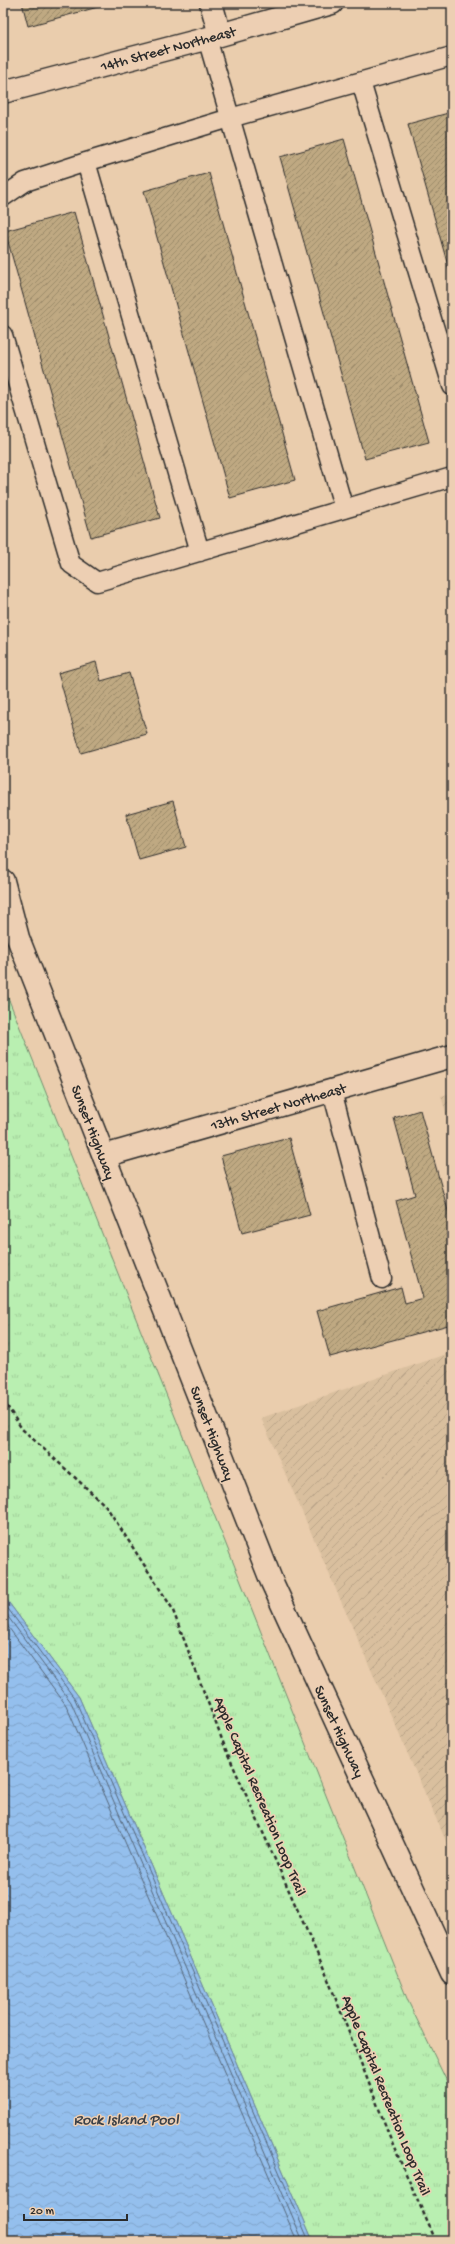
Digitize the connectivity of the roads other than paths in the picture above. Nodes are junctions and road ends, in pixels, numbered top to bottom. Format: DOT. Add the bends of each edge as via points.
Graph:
graph roads {
  1 [pos="211,3"];
  2 [pos="332,3"];
  3 [pos="213,36"];
  4 [pos="452,56"];
  5 [pos="361,82"];
  6 [pos="3,92"];
  7 [pos="230,118"];
  8 [pos="86,162"];
  9 [pos="3,198"];
  10 [pos="3,335"];
  11 [pos="452,386"];
  12 [pos="452,477"];
  13 [pos="344,509"];
  14 [pos="200,552"];
  15 [pos="3,881"];
  16 [pos="452,1056"];
  17 [pos="332,1091"];
  18 [pos="104,1156"];
  19 [pos="382,1279"];
  20 [pos="452,1974"];
  1 -- 3 [label="main road"];
  2 -- 3 [label="main road, 14th Street Northeast"];
  3 -- 6 [label="main road, 14th Street Northeast"];
  3 -- 7 [label="lane"];
  4 -- 5 [label="lane"];
  5 -- 7 [label="lane"];
  5 -- 11 [label="lane"];
  7 -- 8 [label="lane"];
  7 -- 13 [label="lane"];
  8 -- 9 [label="lane" via="25,182"];
  8 -- 14 [label="lane"];
  10 -- 14 [label="lane" via="71,564 97,582"];
  12 -- 13 [label="lane"];
  13 -- 14 [label="lane"];
  15 -- 18 [label="main road, Sunset Highway" via="18,938"];
  16 -- 17 [label="main road, 13th Street Northeast"];
  17 -- 18 [label="main road, 13th Street Northeast"];
  17 -- 19 [label="lane"];
  18 -- 20 [label="main road, Sunset Highway" via="270,1580"];
}
